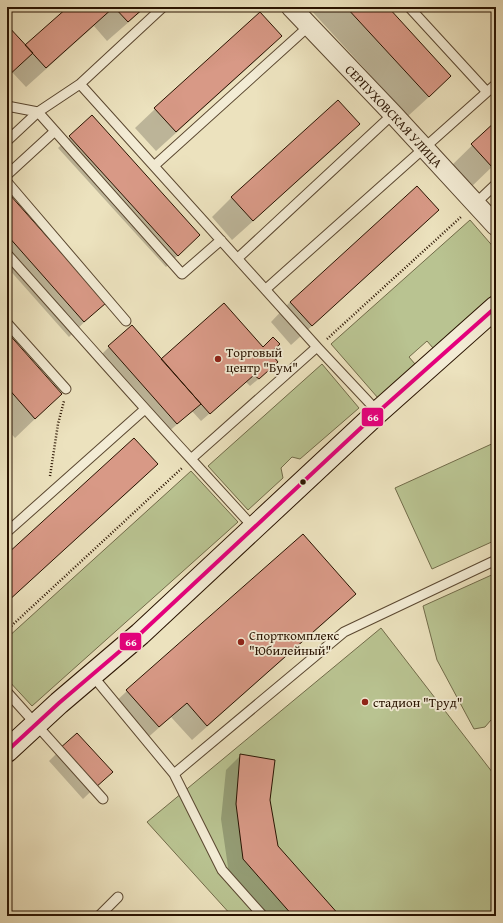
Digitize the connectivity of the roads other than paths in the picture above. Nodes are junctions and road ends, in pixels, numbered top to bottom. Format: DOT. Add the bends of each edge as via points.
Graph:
graph roads {
  1 [pos="163,7"];
  2 [pos="291,7"];
  3 [pos="410,7"];
  4 [pos="309,26"];
  5 [pos="80,84"];
  6 [pos="496,84"];
  7 [pos="487,92"];
  8 [pos="7,106"];
  9 [pos="38,112"];
  10 [pos="393,114"];
  11 [pos="55,131"];
  12 [pos="7,141"];
  13 [pos="424,148"];
  14 [pos="154,166"];
  15 [pos="7,175"];
  16 [pos="7,182"];
  17 [pos="496,184"];
  18 [pos="476,204"];
  19 [pos="496,226"];
  20 [pos="221,240"];
  21 [pos="7,254"];
  22 [pos="238,258"];
  23 [pos="266,289"];
  24 [pos="496,307"];
  25 [pos="126,322"];
  26 [pos="7,323"];
  27 [pos="317,347"];
  28 [pos="66,388"];
  29 [pos="145,409"];
  30 [pos="378,412"];
  31 [pos="191,459"];
  32 [pos="254,528"];
  33 [pos="7,532"];
  34 [pos="496,560"];
  35 [pos="92,675"];
  36 [pos="7,692"];
  37 [pos="37,725"];
  38 [pos="7,751"];
  39 [pos="174,774"];
  40 [pos="103,799"];
  41 [pos="118,897"];
  42 [pos="99,916"];
  43 [pos="263,916"];
  1 -- 5 [label="lane"];
  2 -- 4 [label="street, СЕРПУХОВСКАЯ УЛИЦА"];
  3 -- 7 [label="lane"];
  4 -- 10 [label="street, СЕРПУХОВСКАЯ УЛИЦА"];
  4 -- 14 [label="lane"];
  5 -- 9 [label="lane"];
  5 -- 14 [label="lane"];
  6 -- 7 [label="lane"];
  7 -- 13 [label="lane"];
  8 -- 9 [label="lane"];
  9 -- 11 [label="lane"];
  9 -- 12 [label="lane"];
  10 -- 13 [label="street, СЕРПУХОВСКАЯ УЛИЦА"];
  10 -- 22 [label="lane"];
  11 -- 15 [label="lane"];
  11 -- 20 [label="lane" via="182,274"];
  13 -- 18 [label="street, СЕРПУХОВСКАЯ УЛИЦА"];
  13 -- 23 [label="lane"];
  14 -- 20 [label="lane"];
  16 -- 25 [label="lane"];
  17 -- 18 [label="lane"];
  18 -- 19 [label="street, СЕРПУХОВСКАЯ УЛИЦА"];
  20 -- 22 [label="lane"];
  21 -- 29 [label="lane"];
  22 -- 23 [label="lane"];
  23 -- 27 [label="lane"];
  24 -- 30 [label="main road"];
  26 -- 28 [label="lane"];
  27 -- 30 [label="lane"];
  27 -- 31 [label="lane"];
  29 -- 31 [label="lane"];
  29 -- 33 [label="lane"];
  30 -- 32 [label="main road"];
  31 -- 32 [label="lane"];
  32 -- 35 [label="main road"];
  34 -- 39 [label="lane" via="344,632"];
  35 -- 37 [label="main road"];
  35 -- 39 [label="lane"];
  36 -- 37 [label="lane"];
  37 -- 38 [label="main road"];
  37 -- 40 [label="lane"];
  39 -- 43 [label="lane" via="222,870"];
  41 -- 42 [label="lane"];
}
